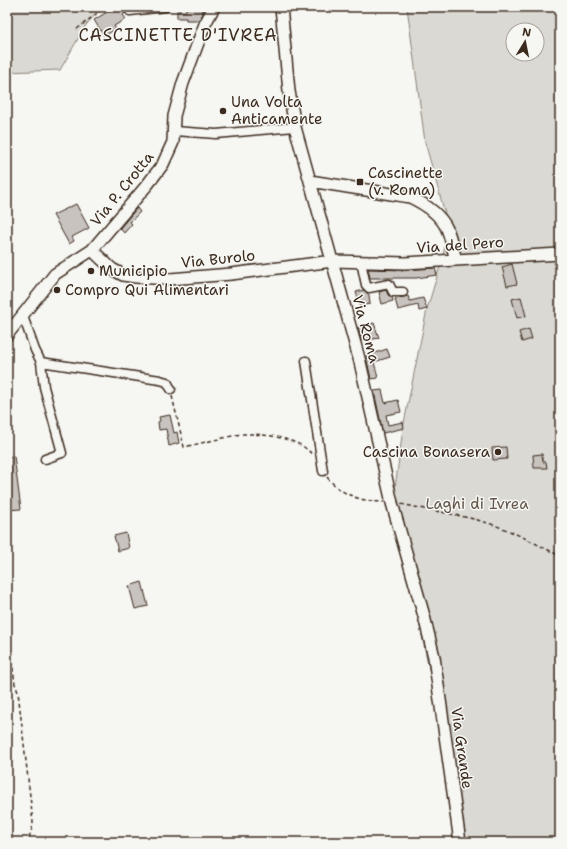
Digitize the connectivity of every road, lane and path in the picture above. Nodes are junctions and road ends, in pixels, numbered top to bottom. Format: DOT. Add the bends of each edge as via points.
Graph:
graph roads {
  1 [pos="105,7"];
  2 [pos="165,7"];
  3 [pos="214,7"];
  4 [pos="281,7"];
  5 [pos="130,11"];
  6 [pos="76,29"];
  7 [pos="295,128"];
  8 [pos="174,131"];
  9 [pos="310,181"];
  10 [pos="92,250"];
  11 [pos="560,254"];
  12 [pos="456,260"];
  13 [pos="333,261"];
  14 [pos="361,262"];
  15 [pos="403,292"];
  16 [pos="23,316"];
  17 [pos="7,335"];
  18 [pos="41,362"];
  19 [pos="306,362"];
  20 [pos="171,389"];
  21 [pos="45,459"];
  22 [pos="315,459"];
  23 [pos="323,471"];
  24 [pos="392,503"];
  25 [pos="560,556"];
  26 [pos="7,626"];
  27 [pos="434,657"];
  28 [pos="28,842"];
  29 [pos="460,842"];
  1 -- 6 [label="path"];
  2 -- 5 [label="street"];
  3 -- 8 [label="street, Via P. Crotta" via="183,83 174,116"];
  4 -- 7 [label="street, Via Roma"];
  7 -- 8 [label="street" via="216,134"];
  7 -- 9 [label="street, Via Roma"];
  8 -- 10 [label="street, Via P. Crotta" via="167,157 157,173"];
  9 -- 12 [label="street" via="410,197 424,203 447,229"];
  9 -- 13 [label="street, Via Roma"];
  10 -- 13 [label="street, Via Burolo" via="112,269 136,277 193,278"];
  10 -- 16 [label="street, Via P. Crotta" via="55,274"];
  11 -- 12 [label="street, Via del Pero"];
  12 -- 14 [label="street, Via del Pero"];
  13 -- 14 [label="street, Via del Pero"];
  13 -- 24 [label="street, Via Roma" via="360,362"];
  14 -- 15 [label="street" via="369,288 389,284 393,292"];
  16 -- 17 [label="street, Via P. Crotta"];
  16 -- 18 [label="street"];
  18 -- 20 [label="street" via="160,380 166,382"];
  18 -- 21 [label="street" via="44,387 62,453"];
  19 -- 23 [label="street"];
  20 -- 22 [label="path" via="184,447 241,434 263,436 300,444"];
  23 -- 24 [label="path" via="331,482 347,495"];
  24 -- 25 [label="path" via="495,525"];
  24 -- 27 [label="street, Via Roma"];
  26 -- 28 [label="path" via="18,692 33,822"];
  27 -- 29 [label="street, Via Grande"];
}
